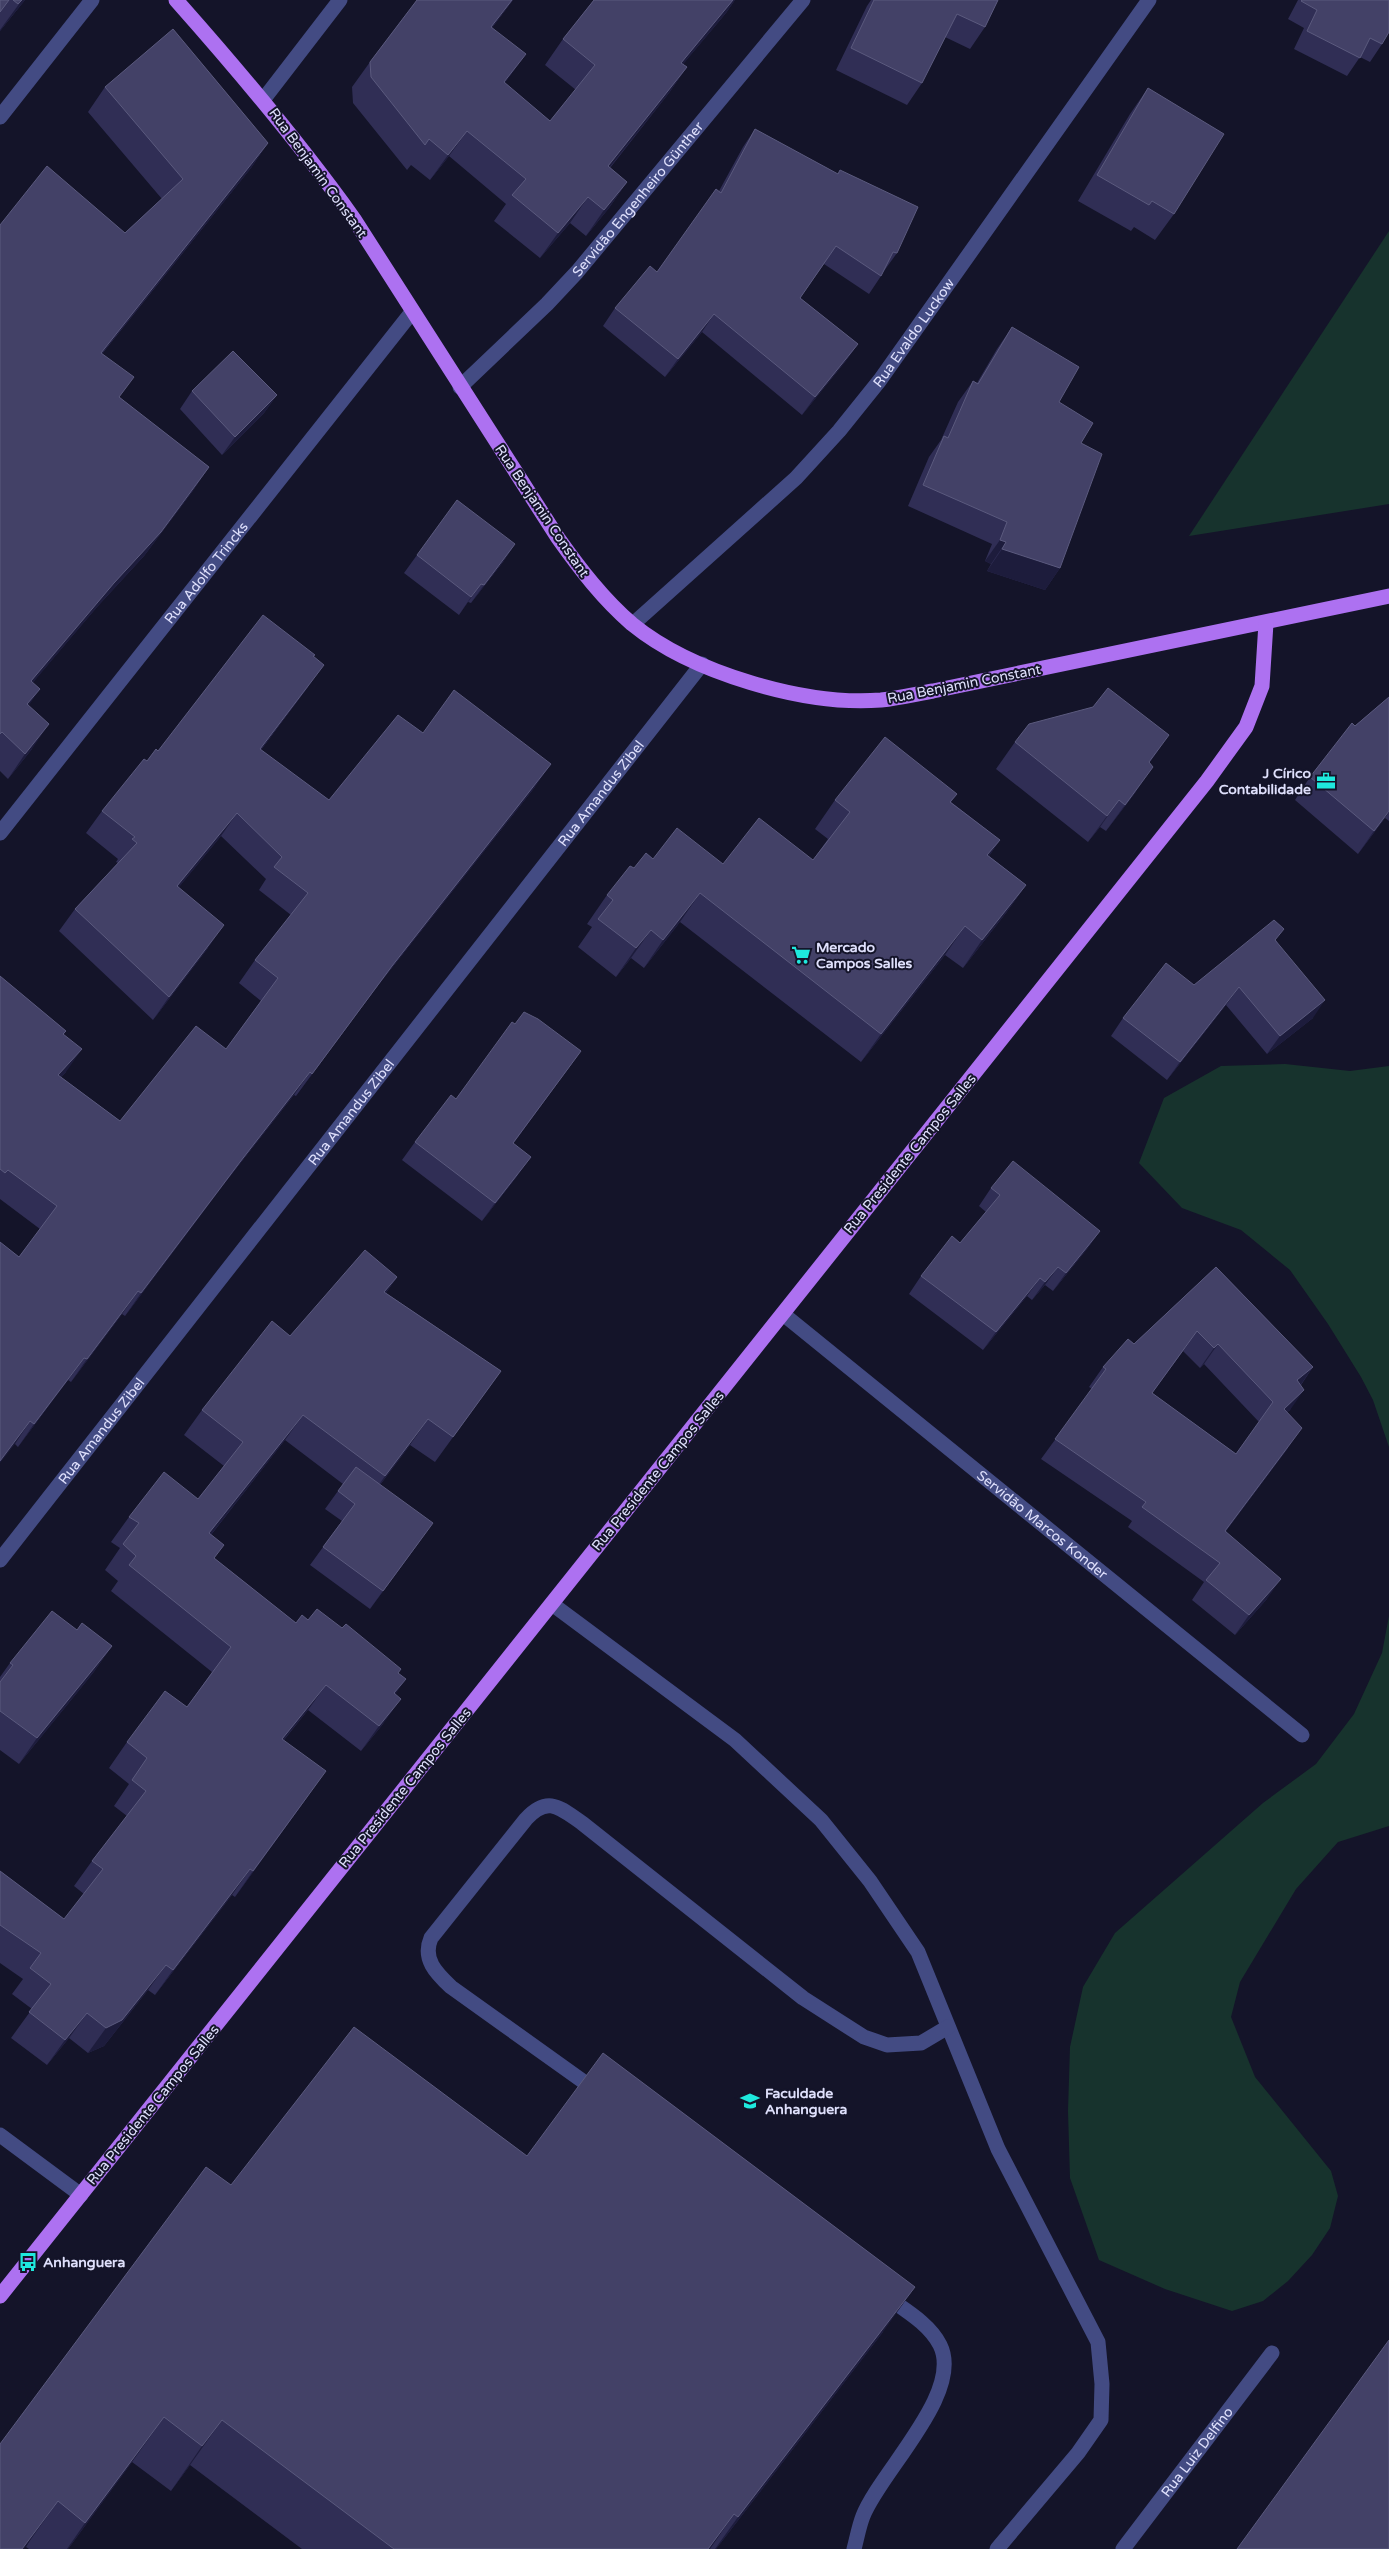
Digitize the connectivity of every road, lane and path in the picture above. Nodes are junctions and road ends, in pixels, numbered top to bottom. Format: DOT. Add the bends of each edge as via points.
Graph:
graph roads {
  1 [pos="92,0"];
  2 [pos="176,0"];
  3 [pos="340,0"];
  4 [pos="803,0"];
  5 [pos="1149,0"];
  6 [pos="264,100"];
  7 [pos="0,117"];
  8 [pos="412,312"];
  9 [pos="460,387"];
  10 [pos="1389,596"];
  11 [pos="633,624"];
  12 [pos="1266,624"];
  13 [pos="702,664"];
  14 [pos="0,833"];
  15 [pos="783,1314"];
  16 [pos="0,1560"];
  17 [pos="552,1604"];
  18 [pos="1302,1735"];
  19 [pos="948,2027"];
  20 [pos="607,2098"];
  21 [pos="0,2135"];
  22 [pos="81,2195"];
  23 [pos="874,2288"];
  24 [pos="0,2296"];
  25 [pos="1272,2353"];
  26 [pos="854,2549"];
  27 [pos="997,2549"];
  28 [pos="1123,2549"];
  1 -- 7 [label="street"];
  2 -- 6 [label="main road, Rua Benjamin Constant"];
  3 -- 6 [label="street"];
  4 -- 9 [label="street, Servidão Engenheiro Günther" via="577,272"];
  5 -- 11 [label="street, Rua Evaldo Luckow" via="885,372 839,431 796,478"];
  6 -- 8 [label="main road, Rua Benjamin Constant" via="354,219"];
  8 -- 9 [label="main road, Rua Benjamin Constant"];
  8 -- 14 [label="street, Rua Adolfo Trincks"];
  9 -- 11 [label="main road, Rua Benjamin Constant" via="558,538 592,584"];
  10 -- 12 [label="main road, Rua Benjamin Constant"];
  11 -- 13 [label="main road, Rua Benjamin Constant" via="669,648"];
  12 -- 13 [label="main road, Rua Benjamin Constant" via="880,700 825,699 770,689"];
  12 -- 15 [label="main road, Rua Presidente Campos Salles" via="1262,686 1246,727 1208,781"];
  13 -- 16 [label="street, Rua Amandus Zibel"];
  15 -- 17 [label="main road, Rua Presidente Campos Salles"];
  15 -- 18 [label="street, Servidão Marcos Konder"];
  17 -- 19 [label="street" via="735,1740 821,1820 870,1881 918,1952"];
  17 -- 22 [label="main road, Rua Presidente Campos Salles"];
  19 -- 20 [label="street" via="921,2043 887,2045 864,2037 803,1998 582,1823 558,1807 546,1805 535,1809 526,1819 431,1938 428,1954 436,1973 451,1987"];
  19 -- 27 [label="street" via="998,2149 1098,2342 1102,2384 1101,2420 1078,2453"];
  21 -- 22 [label="street"];
  22 -- 24 [label="main road, Rua Presidente Campos Salles"];
  23 -- 26 [label="street" via="920,2321 940,2345 945,2375 929,2412 863,2515"];
  25 -- 28 [label="street, Rua Luiz Delfino"];
}
